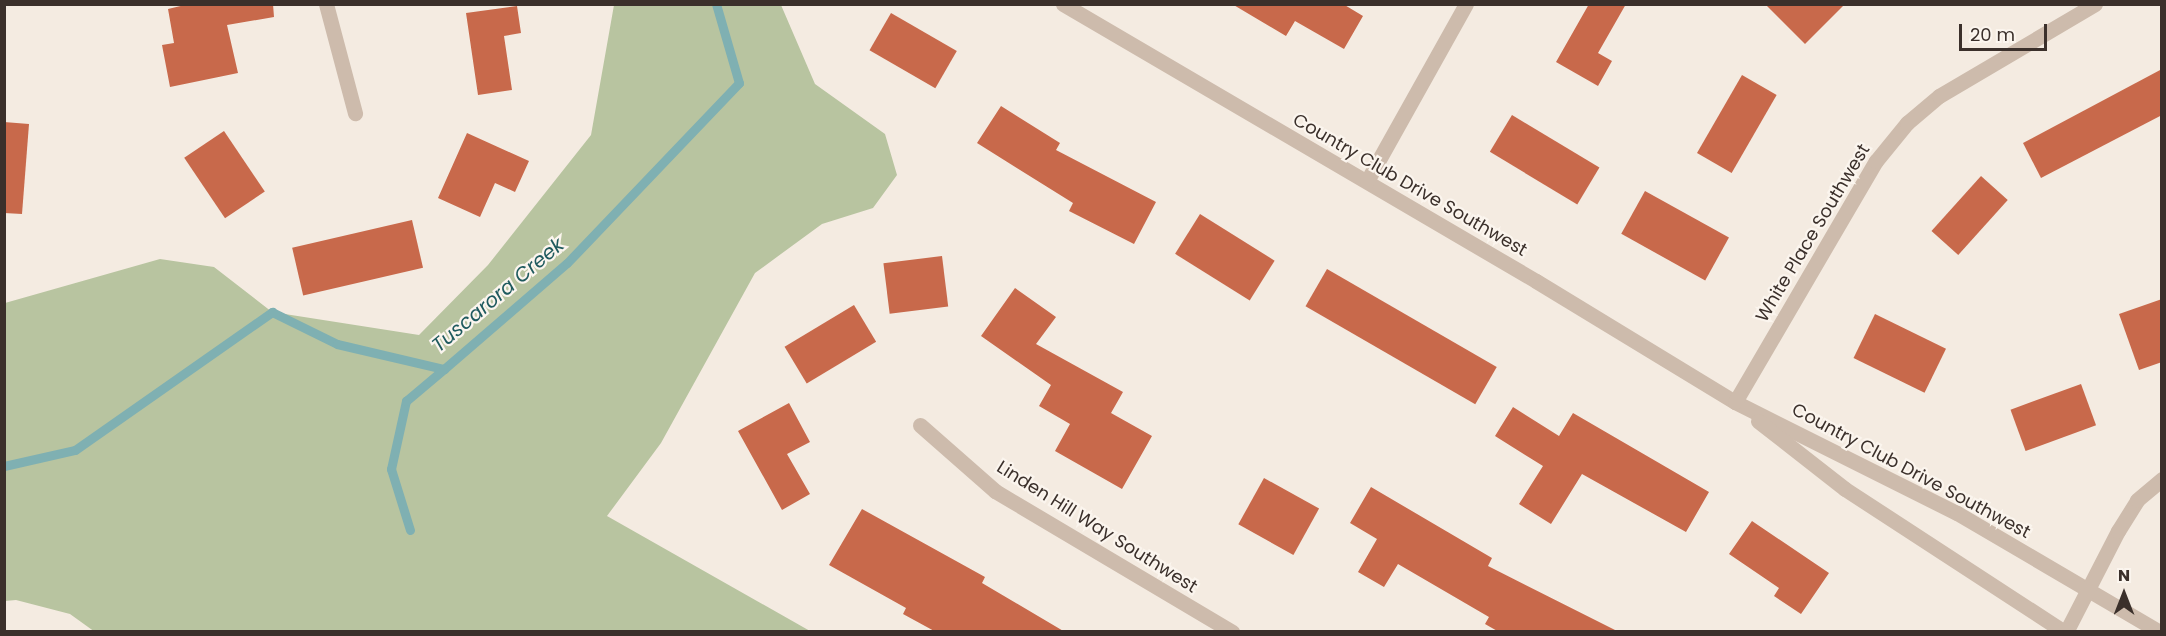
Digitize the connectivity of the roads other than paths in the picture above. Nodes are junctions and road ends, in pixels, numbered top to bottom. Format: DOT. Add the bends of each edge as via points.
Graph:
graph roads {
  1 [pos="326,4"];
  2 [pos="1063,4"];
  3 [pos="1466,4"];
  4 [pos="2096,4"];
  5 [pos="355,113"];
  6 [pos="1367,181"];
  7 [pos="1735,402"];
  8 [pos="920,425"];
  9 [pos="2162,479"];
  10 [pos="2090,590"];
  11 [pos="1232,632"];
  12 [pos="2065,632"];
  13 [pos="2160,632"];
  1 -- 5 [label="street"];
  2 -- 6 [label="street, Country Club Drive Southwest"];
  3 -- 6 [label="street"];
  4 -- 7 [label="street, White Place Southwest" via="1939,96 1907,123 1876,161"];
  6 -- 7 [label="street, Country Club Drive Southwest"];
  7 -- 10 [label="street, Country Club Drive Southwest" via="1957,513"];
  7 -- 12 [label="street, Country Club Drive Southwest" via="1845,489"];
  8 -- 11 [label="street, Linden Hill Way Southwest" via="995,490"];
  9 -- 10 [label="street" via="2138,500"];
  10 -- 12 [label="street"];
  10 -- 13 [label="street, Country Club Drive Southwest"];
}
